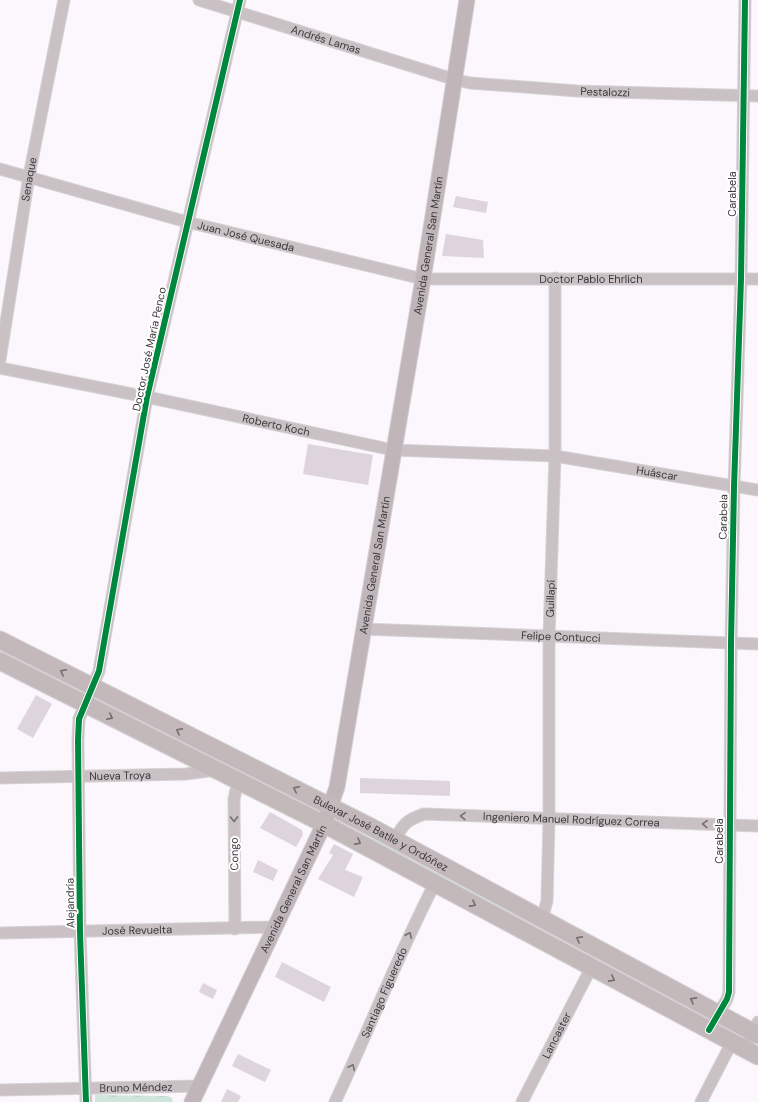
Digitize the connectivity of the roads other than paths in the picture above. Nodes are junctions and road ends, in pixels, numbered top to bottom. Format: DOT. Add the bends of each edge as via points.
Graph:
graph roads {
  1 [pos="64,0"];
  2 [pos="199,0"];
  3 [pos="240,0"];
  4 [pos="467,0"];
  5 [pos="745,0"];
  6 [pos="238,12"];
  7 [pos="453,80"];
  8 [pos="743,95"];
  9 [pos="758,96"];
  10 [pos="0,169"];
  11 [pos="28,176"];
  12 [pos="187,222"];
  13 [pos="555,278"];
  14 [pos="423,279"];
  15 [pos="741,279"];
  16 [pos="758,280"];
  17 [pos="0,360"];
  18 [pos="0,368"];
  19 [pos="148,397"];
  20 [pos="393,450"];
  21 [pos="555,456"];
  22 [pos="734,487"];
  23 [pos="758,490"];
  24 [pos="363,629"];
  25 [pos="549,637"];
  26 [pos="0,640"];
  27 [pos="731,643"];
  28 [pos="758,644"];
  29 [pos="0,661"];
  30 [pos="93,687"];
  31 [pos="86,704"];
  32 [pos="216,770"];
  33 [pos="0,778"];
  34 [pos="78,778"];
  35 [pos="238,781"];
  36 [pos="331,806"];
  37 [pos="549,820"];
  38 [pos="324,824"];
  39 [pos="729,825"];
  40 [pos="758,826"];
  41 [pos="395,839"];
  42 [pos="435,883"];
  43 [pos="542,919"];
  44 [pos="273,927"];
  45 [pos="235,929"];
  46 [pos="80,932"];
  47 [pos="0,933"];
  48 [pos="591,968"];
  49 [pos="718,1014"];
  50 [pos="709,1030"];
  51 [pos="756,1030"];
  52 [pos="745,1049"];
  53 [pos="200,1086"];
  54 [pos="86,1088"];
  55 [pos="0,1090"];
  56 [pos="86,1102"];
  57 [pos="192,1102"];
  58 [pos="335,1102"];
  59 [pos="522,1102"];
  60 [pos="701,1102"];
  1 -- 11 [label="street, Senaque"];
  2 -- 6 [label="street, Andrés Lamas"];
  3 -- 6 [label="street, Doctor José María Penco"];
  4 -- 7 [label="main road, Avenida General San Martín"];
  5 -- 8 [label="street, Carabela"];
  6 -- 7 [label="street, Andrés Lamas"];
  6 -- 12 [label="street, Doctor José María Penco"];
  7 -- 8 [label="street, Pestalozzi" via="577,92"];
  7 -- 14 [label="main road, Avenida General San Martín"];
  8 -- 9 [label="street, Pestalozzi"];
  8 -- 15 [label="street, Carabela"];
  10 -- 11 [label="street, Juan José Quesada"];
  11 -- 12 [label="street, Juan José Quesada"];
  11 -- 17 [label="street, Senaque"];
  12 -- 14 [label="street, Juan José Quesada"];
  12 -- 19 [label="street, Doctor José María Penco"];
  13 -- 14 [label="street, Doctor Pablo Ehrlich"];
  13 -- 15 [label="street, Doctor Pablo Ehrlich"];
  13 -- 21 [label="street, Guillapí"];
  14 -- 20 [label="main road, Avenida General San Martín"];
  15 -- 16 [label="street, Doctor Pablo Ehrlich"];
  15 -- 22 [label="street, Carabela"];
  18 -- 19 [label="street, Roberto Koch"];
  19 -- 20 [label="street, Roberto Koch"];
  19 -- 30 [label="street, Doctor José María Penco" via="99,671"];
  20 -- 21 [label="street, Roberto Koch"];
  20 -- 24 [label="main road, Avenida General San Martín"];
  21 -- 22 [label="street, Huáscar"];
  21 -- 25 [label="street, Guillapí"];
  22 -- 23 [label="street, Huáscar"];
  22 -- 27 [label="street, Carabela"];
  24 -- 25 [label="street, Felipe Contucci"];
  24 -- 36 [label="main road, Avenida General San Martín" via="337,787"];
  25 -- 27 [label="street, Felipe Contucci"];
  25 -- 37 [label="street, Guillapí"];
  30 -- 26 [label="main road, Bulevar José Batlle y Ordóñez, one-way"];
  27 -- 28 [label="street, Felipe Contucci"];
  27 -- 39 [label="street, Carabela"];
  29 -- 31 [label="main road, Bulevar José Batlle y Ordóñez"];
  30 -- 31 [label="street, Doctor José María Penco"];
  36 -- 30 [label="main road, Bulevar José Batlle y Ordóñez, one-way"];
  31 -- 32 [label="main road, Bulevar José Batlle y Ordóñez, one-way"];
  31 -- 34 [label="street, Alejandría" via="79,719"];
  32 -- 34 [label="street, Nueva Troya" via="186,774"];
  32 -- 35 [label="main road, Bulevar José Batlle y Ordóñez"];
  33 -- 34 [label="street, Nueva Troya"];
  34 -- 46 [label="street, Alejandría"];
  35 -- 38 [label="main road, Bulevar José Batlle y Ordóñez"];
  35 -- 45 [label="street, Congo, one-way" via="234,799"];
  36 -- 38 [label="main road, Avenida General San Martín"];
  36 -- 41 [label="main road, Bulevar José Batlle y Ordóñez"];
  39 -- 37 [label="street, Ingeniero Manuel Rodríguez Correa, one-way"];
  37 -- 41 [label="street, Ingeniero Manuel Rodríguez Correa, one-way" via="424,814 411,818 403,825"];
  37 -- 43 [label="street, Guillapí" via="547,901"];
  38 -- 42 [label="main road, Bulevar José Batlle y Ordóñez, one-way"];
  38 -- 44 [label="main road, Avenida General San Martín"];
  39 -- 40 [label="street, Ingeniero Manuel Rodríguez Correa"];
  39 -- 49 [label="street, Carabela" via="729,992"];
  41 -- 43 [label="main road, Bulevar José Batlle y Ordóñez"];
  42 -- 48 [label="main road, Bulevar José Batlle y Ordóñez, one-way"];
  58 -- 42 [label="street, Santiago Figueredo, one-way" via="394,967"];
  49 -- 43 [label="main road, Bulevar José Batlle y Ordóñez, one-way"];
  44 -- 45 [label="street, José Revuelta"];
  44 -- 53 [label="main road, Avenida General San Martín"];
  45 -- 46 [label="street, José Revuelta"];
  46 -- 47 [label="street, José Revuelta"];
  46 -- 54 [label="street, Alejandría"];
  48 -- 50 [label="main road, Bulevar José Batlle y Ordóñez, one-way"];
  48 -- 59 [label="street, Lancaster"];
  49 -- 50 [label="street, Carabela"];
  49 -- 51 [label="main road, Bulevar José Batlle y Ordóñez"];
  50 -- 52 [label="main road, Bulevar José Batlle y Ordóñez"];
  51 -- 52 [label="street"];
  52 -- 60 [label="street"];
  53 -- 54 [label="street, Bruno Méndez"];
  53 -- 57 [label="main road, Avenida General San Martín"];
  54 -- 55 [label="street, Bruno Méndez"];
  54 -- 56 [label="street, Alejandría"];
}
